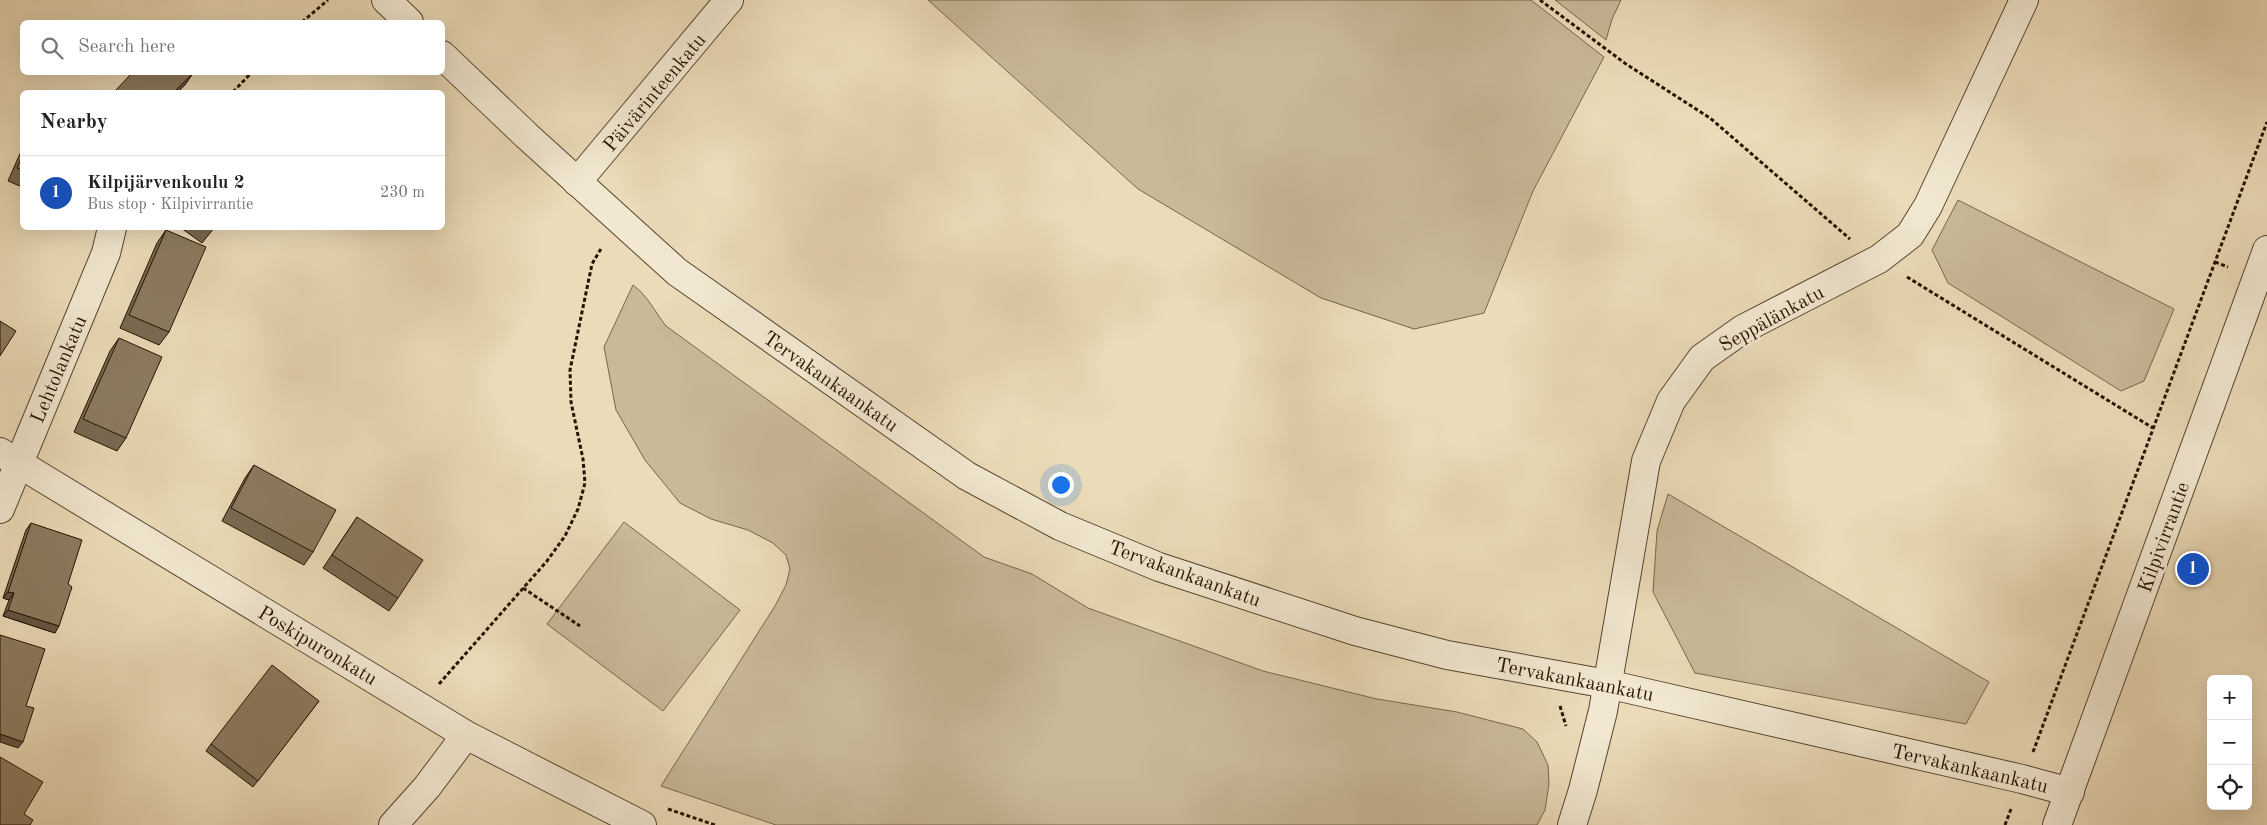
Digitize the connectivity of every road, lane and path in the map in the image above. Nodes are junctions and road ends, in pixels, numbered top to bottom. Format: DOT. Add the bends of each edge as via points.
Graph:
graph roads {
  1 [pos="328,0"];
  2 [pos="386,0"];
  3 [pos="729,0"];
  4 [pos="1540,0"];
  5 [pos="2024,0"];
  6 [pos="304,20"];
  7 [pos="407,20"];
  8 [pos="445,58"];
  9 [pos="249,75"];
  10 [pos="235,90"];
  11 [pos="2267,122"];
  12 [pos="577,182"];
  13 [pos="112,230"];
  14 [pos="604,244"];
  15 [pos="2267,250"];
  16 [pos="1879,260"];
  17 [pos="2153,428"];
  18 [pos="9,458"];
  19 [pos="0,509"];
  20 [pos="524,588"];
  21 [pos="580,626"];
  22 [pos="1607,684"];
  23 [pos="435,689"];
  24 [pos="466,735"];
  25 [pos="2036,743"];
  26 [pos="2070,792"];
  27 [pos="2014,801"];
  28 [pos="393,825"];
  29 [pos="642,825"];
  30 [pos="1572,825"];
  31 [pos="2005,825"];
  32 [pos="2057,825"];
  1 -- 6 [label="path"];
  2 -- 7 [label="street"];
  3 -- 12 [label="street, Päivärinteenkatu"];
  4 -- 16 [label="path" via="1626,64 1710,118 1862,250"];
  5 -- 16 [label="street, Seppälänkatu" via="1928,206 1910,235"];
  8 -- 12 [label="street, Tervakankaankatu"];
  9 -- 10 [label="path"];
  11 -- 17 [label="path"];
  12 -- 22 [label="street, Tervakankaankatu" via="678,272 760,332 967,476 1060,526 1159,566 1355,631 1447,655"];
  13 -- 18 [label="street, Lehtolankatu" via="106,253"];
  14 -- 20 [label="path" via="592,264 570,370 571,402 585,483 578,509 565,536"];
  15 -- 26 [label="street, Kilpivirrantie"];
  16 -- 17 [label="path"];
  16 -- 22 [label="street, Seppälänkatu" via="1743,328 1702,358 1671,400 1646,461"];
  17 -- 25 [label="path"];
  18 -- 19 [label="street, Lehtolankatu"];
  18 -- 24 [label="street, Poskipuronkatu"];
  20 -- 21 [label="path"];
  20 -- 23 [label="path"];
  22 -- 26 [label="street, Tervakankaankatu"];
  22 -- 30 [label="street" via="1592,755"];
  24 -- 28 [label="street"];
  24 -- 29 [label="street, Poskipuronkatu"];
  26 -- 32 [label="street, Kilpivirrantie"];
  27 -- 31 [label="path"];
}
